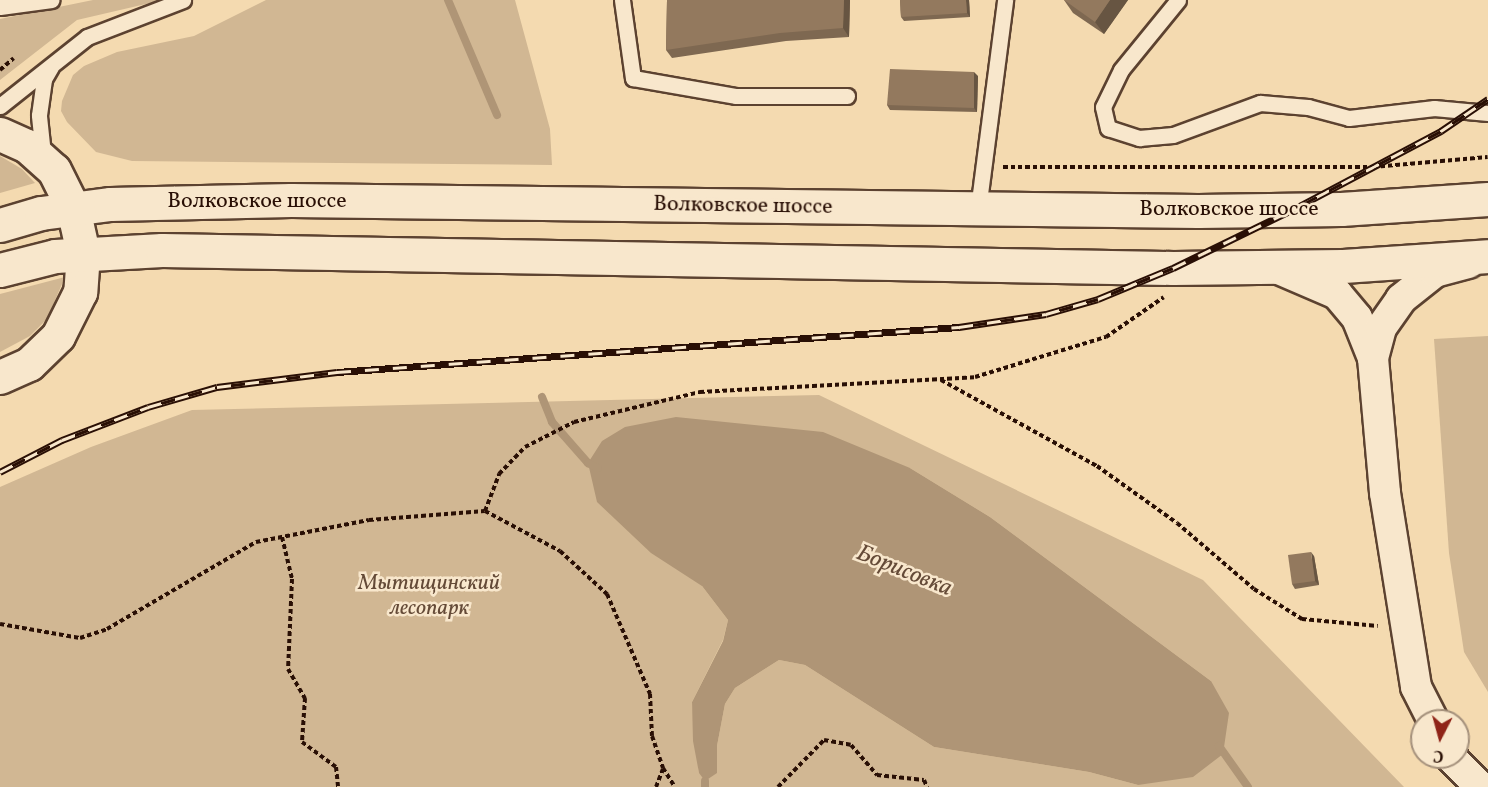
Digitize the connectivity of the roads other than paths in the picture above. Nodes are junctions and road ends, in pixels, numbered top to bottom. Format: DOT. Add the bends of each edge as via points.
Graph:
graph roads {
  1 [pos="52,0"];
  2 [pos="183,0"];
  3 [pos="622,0"];
  4 [pos="1005,0"];
  5 [pos="1178,0"];
  6 [pos="0,7"];
  7 [pos="55,60"];
  8 [pos="847,96"];
  9 [pos="0,106"];
  10 [pos="1488,113"];
  11 [pos="0,134"];
  12 [pos="43,157"];
  13 [pos="1488,199"];
  14 [pos="73,208"];
  15 [pos="978,209"];
  16 [pos="0,225"];
  17 [pos="82,253"];
  18 [pos="1488,257"];
  19 [pos="1273,267"];
  20 [pos="0,270"];
  21 [pos="1373,358"];
  22 [pos="0,377"];
  23 [pos="1427,709"];
  24 [pos="1463,769"];
  25 [pos="1480,787"];
  1 -- 6 [label="lane"];
  2 -- 7 [label="lane" via="87,37"];
  3 -- 8 [label="lane" via="633,78 736,96"];
  4 -- 15 [label="lane"];
  5 -- 10 [label="lane" via="1121,70 1103,107 1108,128 1139,138 1173,135 1260,103 1308,107 1349,118 1434,108"];
  7 -- 9 [label="lane"];
  7 -- 12 [label="lane" via="44,79 41,95 39,132"];
  11 -- 12 [label="main road"];
  12 -- 14 [label="main road" via="65,188"];
  13 -- 15 [label="main road, Волковское шоссе" via="1292,210"];
  14 -- 15 [label="main road, Волковское шоссе" via="291,200"];
  14 -- 16 [label="main road, Волковское шоссе"];
  14 -- 17 [label="main road"];
  17 -- 19 [label="main road" via="194,250"];
  17 -- 20 [label="main road"];
  17 -- 22 [label="main road" via="80,292 58,336 28,364"];
  18 -- 19 [label="main road"];
  18 -- 21 [label="street" via="1435,272 1401,299 1381,328"];
  19 -- 21 [label="street" via="1337,294 1357,318"];
  21 -- 23 [label="street" via="1385,493 1416,687"];
  24 -- 25 [label="street"];
}
